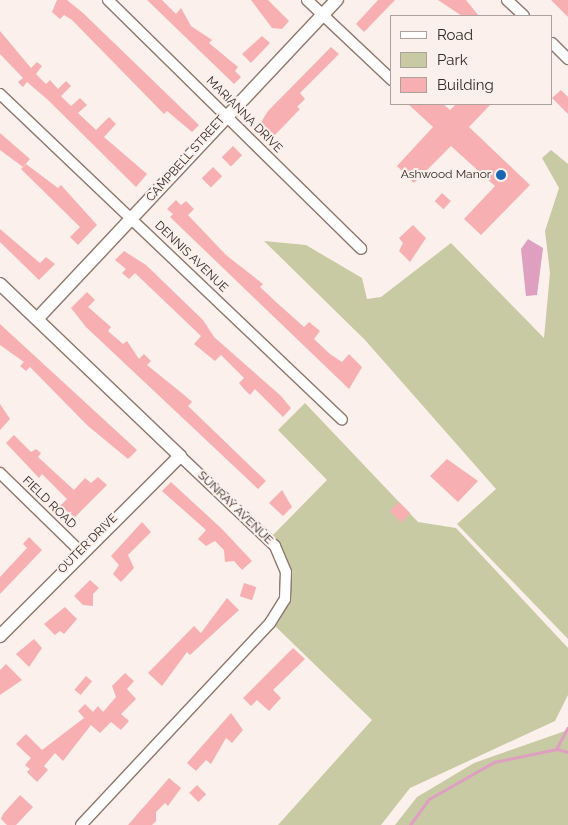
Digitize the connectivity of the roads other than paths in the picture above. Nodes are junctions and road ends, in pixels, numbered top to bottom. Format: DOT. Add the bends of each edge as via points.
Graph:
graph roads {
  1 [pos="108,0"];
  2 [pos="307,0"];
  3 [pos="337,0"];
  4 [pos="507,0"];
  5 [pos="322,15"];
  6 [pos="523,15"];
  7 [pos="553,44"];
  8 [pos="568,59"];
  9 [pos="390,78"];
  10 [pos="0,94"];
  11 [pos="226,115"];
  12 [pos="132,218"];
  13 [pos="361,250"];
  14 [pos="0,284"];
  15 [pos="37,319"];
  16 [pos="342,420"];
  17 [pos="180,456"];
  18 [pos="0,473"];
  19 [pos="80,551"];
  20 [pos="0,636"];
  21 [pos="81,825"];
  1 -- 11 [label="street, MARIANNA DRIVE"];
  2 -- 5 [label="street"];
  3 -- 5 [label="street, CAMPBELL STREET"];
  4 -- 6 [label="street"];
  5 -- 9 [label="street"];
  5 -- 11 [label="street, CAMPBELL STREET"];
  7 -- 8 [label="street"];
  10 -- 12 [label="street, DENNIS AVENUE"];
  11 -- 12 [label="street, CAMPBELL STREET"];
  11 -- 13 [label="street, MARIANNA DRIVE"];
  12 -- 15 [label="street, CAMPBELL STREET"];
  12 -- 16 [label="street, DENNIS AVENUE"];
  14 -- 15 [label="street, SUNRAY AVENUE"];
  15 -- 17 [label="street, SUNRAY AVENUE"];
  17 -- 19 [label="street, OUTER DRIVE"];
  17 -- 21 [label="street, SUNRAY AVENUE" via="275,546 286,572 285,599 270,623"];
  18 -- 19 [label="street, FIELD ROAD"];
  19 -- 20 [label="street, OUTER DRIVE"];
}
